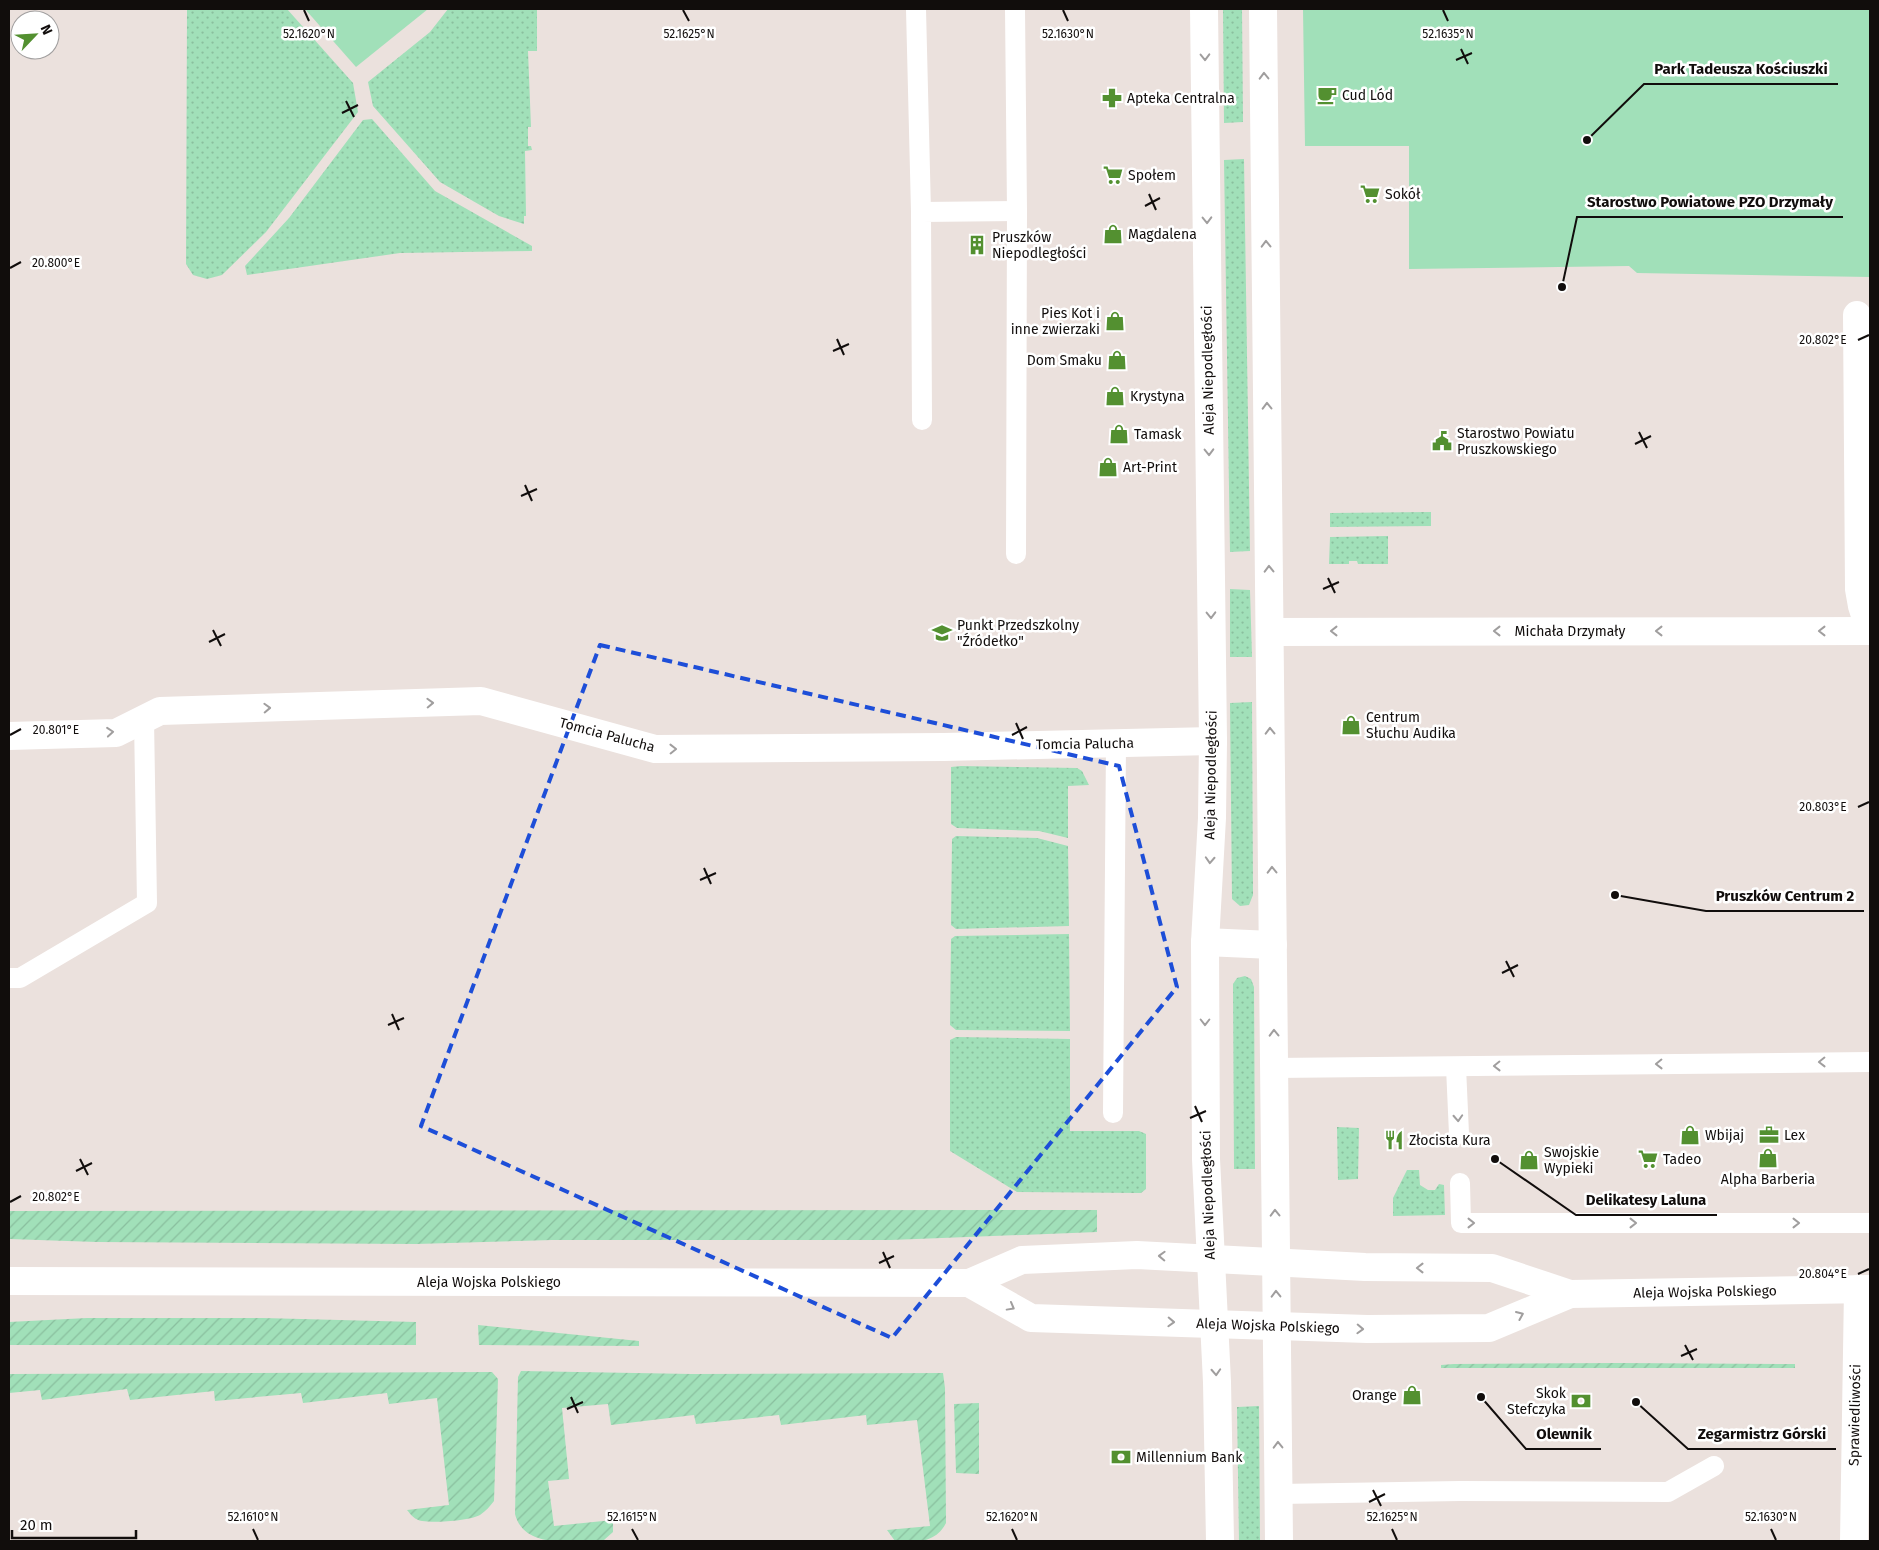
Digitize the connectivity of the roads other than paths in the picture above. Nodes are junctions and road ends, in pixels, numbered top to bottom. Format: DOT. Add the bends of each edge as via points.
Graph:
graph roads {
  1 [pos="916,9"];
  2 [pos="1015,9"];
  3 [pos="1204,9"];
  4 [pos="1263,9"];
  5 [pos="1017,211"];
  6 [pos="921,212"];
  7 [pos="1857,314"];
  8 [pos="922,420"];
  9 [pos="1864,427"];
  10 [pos="1016,554"];
  11 [pos="1870,631"];
  12 [pos="1270,632"];
  13 [pos="144,719"];
  14 [pos="9,736"];
  15 [pos="1213,741"];
  16 [pos="1116,743"];
  17 [pos="1205,942"];
  18 [pos="1273,945"];
  19 [pos="9,978"];
  20 [pos="1870,1062"];
  21 [pos="1456,1067"];
  22 [pos="1274,1068"];
  23 [pos="1113,1112"];
  24 [pos="1459,1134"];
  25 [pos="1460,1183"];
  26 [pos="1870,1223"];
  27 [pos="1211,1258"];
  28 [pos="1275,1262"];
  29 [pos="9,1281"];
  30 [pos="969,1284"];
  31 [pos="1864,1289"];
  32 [pos="1570,1294"];
  33 [pos="1214,1324"];
  34 [pos="1277,1326"];
  35 [pos="1714,1466"];
  36 [pos="1279,1494"];
  37 [pos="1220,1541"];
  38 [pos="1279,1541"];
  39 [pos="1854,1541"];
  1 -- 6 [label="lane"];
  2 -- 5 [label="lane"];
  3 -- 15 [label="street, Aleja Niepodległości, one-way"];
  12 -- 4 [label="street, one-way"];
  5 -- 6 [label="lane"];
  5 -- 10 [label="lane"];
  6 -- 8 [label="lane"];
  7 -- 9 [label="street"];
  9 -- 11 [label="street" via="1859,589"];
  11 -- 12 [label="street, Michała Drzymały, one-way"];
  18 -- 12 [label="street, one-way"];
  14 -- 13 [label="street, Tomcia Palucha, one-way" via="116,733"];
  13 -- 16 [label="street, Tomcia Palucha, one-way" via="160,711 481,701 655,749"];
  13 -- 19 [label="lane" via="147,902 20,978"];
  15 -- 16 [label="street, Tomcia Palucha"];
  15 -- 17 [label="street, Aleja Niepodległości, one-way"];
  16 -- 23 [label="lane"];
  17 -- 18 [label="street"];
  17 -- 27 [label="street, Aleja Niepodległości, one-way" via="1206,1159"];
  22 -- 18 [label="street, one-way"];
  20 -- 21 [label="lane, one-way"];
  21 -- 22 [label="lane"];
  21 -- 24 [label="lane, one-way"];
  28 -- 22 [label="street, one-way"];
  25 -- 26 [label="lane, one-way" via="1462,1223"];
  27 -- 28 [label="street, Aleja Wojska Polskiego"];
  27 -- 30 [label="street, Aleja Wojska Polskiego, one-way" via="1137,1255 1022,1260"];
  27 -- 33 [label="street, Aleja Niepodległości"];
  32 -- 28 [label="street, Aleja Wojska Polskiego, one-way" via="1492,1268 1365,1267"];
  34 -- 28 [label="street, one-way"];
  29 -- 30 [label="street, Aleja Wojska Polskiego"];
  30 -- 33 [label="street, Aleja Wojska Polskiego, one-way" via="1031,1318"];
  31 -- 32 [label="street, Aleja Wojska Polskiego"];
  31 -- 39 [label="street, Sprawiedliwości"];
  34 -- 32 [label="street, Aleja Wojska Polskiego, one-way" via="1367,1330 1489,1328"];
  33 -- 34 [label="street, Aleja Wojska Polskiego"];
  33 -- 37 [label="street, Aleja Niepodległości, one-way"];
  36 -- 34 [label="street, one-way"];
  35 -- 36 [label="lane" via="1668,1492"];
  36 -- 38 [label="street"];
}
